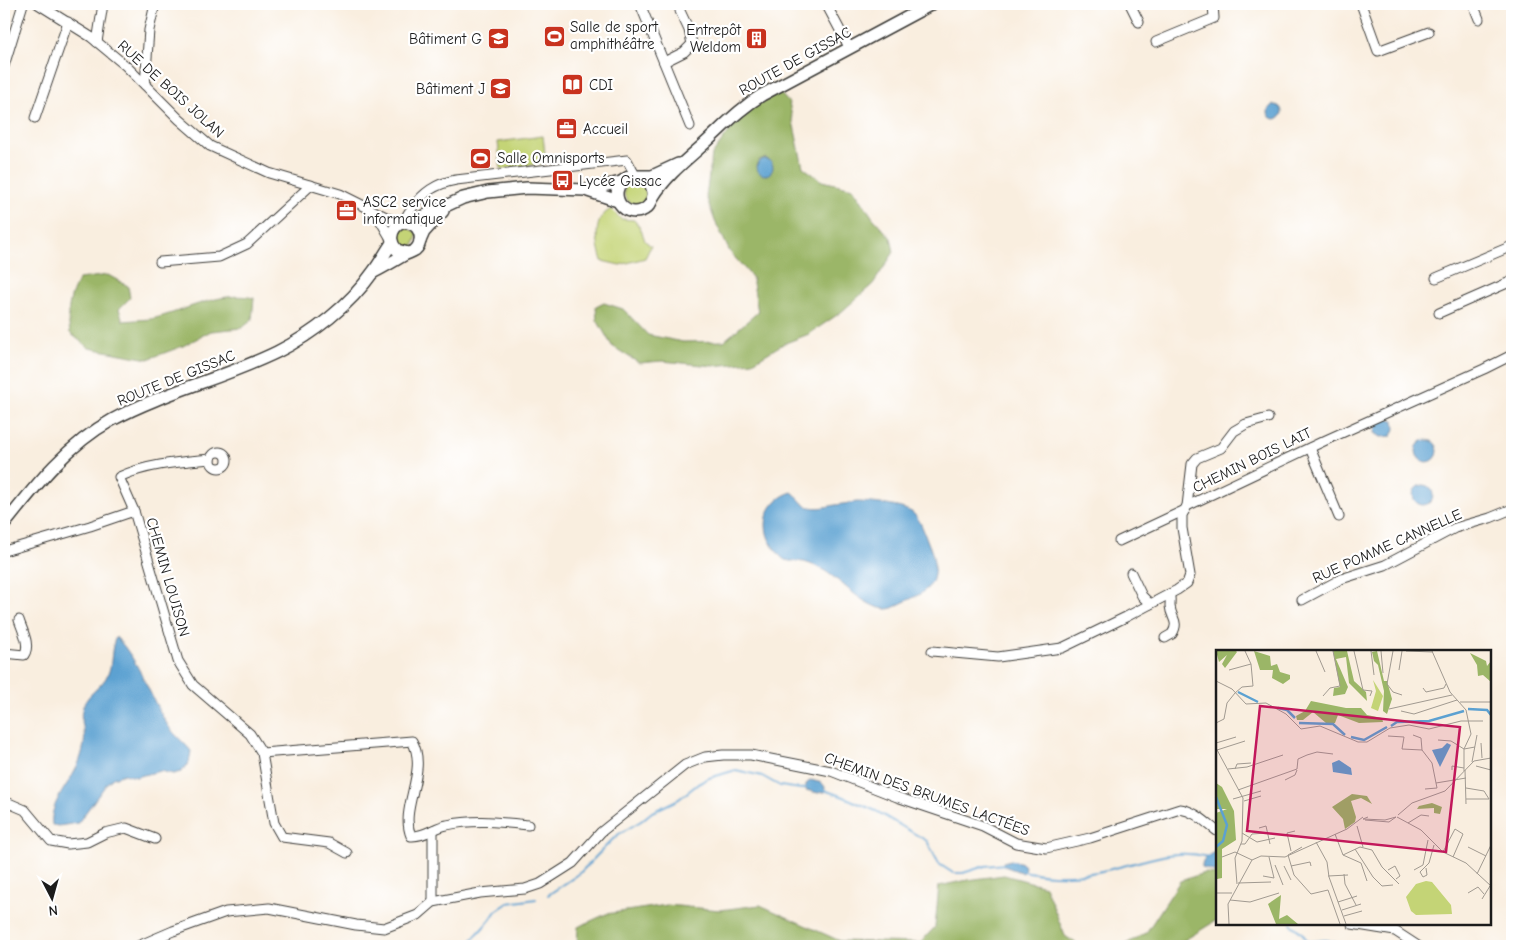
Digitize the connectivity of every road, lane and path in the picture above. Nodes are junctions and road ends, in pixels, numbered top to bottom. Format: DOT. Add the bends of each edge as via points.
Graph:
graph roads {
  1 [pos="23,4"];
  2 [pos="38,4"];
  3 [pos="102,4"];
  4 [pos="155,4"];
  5 [pos="640,4"];
  6 [pos="826,4"];
  7 [pos="932,4"];
  8 [pos="1130,4"];
  9 [pos="1213,4"];
  10 [pos="1361,4"];
  11 [pos="1473,4"];
  12 [pos="680,11"];
  13 [pos="1479,19"];
  14 [pos="68,22"];
  15 [pos="1139,22"];
  16 [pos="1429,32"];
  17 [pos="97,42"];
  18 [pos="1156,42"];
  19 [pos="849,48"];
  20 [pos="664,62"];
  21 [pos="4,66"];
  22 [pos="145,85"];
  23 [pos="35,118"];
  24 [pos="690,126"];
  25 [pos="684,161"];
  26 [pos="637,175"];
  27 [pos="621,182"];
  28 [pos="311,184"];
  29 [pos="586,190"];
  30 [pos="653,197"];
  31 [pos="618,201"];
  32 [pos="447,206"];
  33 [pos="376,213"];
  34 [pos="404,223"];
  35 [pos="391,241"];
  36 [pos="420,241"];
  37 [pos="1512,246"];
  38 [pos="408,253"];
  39 [pos="160,262"];
  40 [pos="373,273"];
  41 [pos="1436,278"];
  42 [pos="1512,281"];
  43 [pos="1439,313"];
  44 [pos="1512,355"];
  45 [pos="1268,418"];
  46 [pos="1310,448"];
  47 [pos="211,459"];
  48 [pos="1186,508"];
  49 [pos="1512,509"];
  50 [pos="134,511"];
  51 [pos="1339,517"];
  52 [pos="4,526"];
  53 [pos="1119,541"];
  54 [pos="4,551"];
  55 [pos="1131,573"];
  56 [pos="1170,594"];
  57 [pos="1302,600"];
  58 [pos="1150,604"];
  59 [pos="19,620"];
  60 [pos="1165,638"];
  61 [pos="932,651"];
  62 [pos="4,653"];
  63 [pos="262,753"];
  64 [pos="4,801"];
  65 [pos="528,825"];
  66 [pos="434,830"];
  67 [pos="1216,830"];
  68 [pos="154,839"];
  69 [pos="346,853"];
  70 [pos="433,902"];
  71 [pos="1358,925"];
  72 [pos="138,946"];
  73 [pos="1418,946"];
  1 -- 21 [label="street"];
  2 -- 14 [label="street, RUE DE BOIS JOLAN"];
  3 -- 17 [label="street"];
  4 -- 22 [label="street" via="149,30"];
  5 -- 20 [label="street"];
  6 -- 19 [label="street"];
  7 -- 19 [label="main road, ROUTE DE GISSAC"];
  8 -- 15 [label="street"];
  9 -- 18 [label="street" via="1214,18"];
  10 -- 16 [label="street" via="1378,51"];
  11 -- 13 [label="street"];
  12 -- 20 [label="street" via="692,44"];
  14 -- 17 [label="street, RUE DE BOIS JOLAN"];
  14 -- 23 [label="street"];
  17 -- 22 [label="street, RUE DE BOIS JOLAN"];
  19 -- 25 [label="main road, ROUTE DE GISSAC" via="744,106"];
  20 -- 24 [label="street"];
  22 -- 28 [label="street, RUE DE BOIS JOLAN" via="210,146 269,173"];
  25 -- 26 [label="main road, ROUTE DE GISSAC" via="652,176"];
  25 -- 30 [label="main road, ROUTE DE GISSAC"];
  26 -- 27 [label="main road"];
  26 -- 30 [label="main road" via="649,181"];
  26 -- 34 [label="street" via="627,160 456,180 436,185 424,193"];
  27 -- 29 [label="main road"];
  27 -- 31 [label="main road" via="617,191"];
  28 -- 33 [label="street, RUE DE BOIS JOLAN" via="352,199"];
  28 -- 39 [label="street" via="247,244 220,257"];
  29 -- 31 [label="main road"];
  29 -- 32 [label="main road" via="500,190 470,196"];
  30 -- 31 [label="main road" via="648,207 637,212 626,210"];
  32 -- 34 [label="main road"];
  32 -- 36 [label="main road"];
  33 -- 34 [label="street, RUE DE BOIS JOLAN"];
  33 -- 35 [label="street, RUE DE BOIS JOLAN"];
  34 -- 35 [label="main road" via="393,230"];
  34 -- 36 [label="main road" via="417,228"];
  35 -- 38 [label="main road" via="400,252"];
  35 -- 40 [label="main road, ROUTE DE GISSAC"];
  36 -- 38 [label="main road" via="416,249"];
  37 -- 41 [label="street"];
  38 -- 40 [label="main road, ROUTE DE GISSAC"];
  40 -- 52 [label="main road, ROUTE DE GISSAC" via="332,316 279,351 140,406 85,438 60,459"];
  42 -- 43 [label="street"];
  44 -- 46 [label="street, CHEMIN BOIS LAIT"];
  45 -- 48 [label="street" via="1246,424 1234,431 1221,448 1197,458 1192,464"];
  46 -- 48 [label="street, CHEMIN BOIS LAIT"];
  46 -- 51 [label="street"];
  47 -- 50 [label="street" via="158,465 119,477"];
  48 -- 53 [label="street"];
  48 -- 56 [label="street, CHEMIN BOIS LAIT" via="1182,515 1182,528 1190,575 1187,582"];
  49 -- 57 [label="street, RUE POMME CANNELLE" via="1455,528 1385,564 1341,579"];
  50 -- 54 [label="street, CHEMIN LOUISON"];
  50 -- 63 [label="street, CHEMIN LOUISON" via="178,661 193,685 250,734"];
  55 -- 58 [label="street" via="1142,596"];
  56 -- 58 [label="street, CHEMIN BOIS LAIT"];
  56 -- 60 [label="street" via="1176,627"];
  58 -- 61 [label="street, CHEMIN BOIS LAIT" via="1062,648 998,657"];
  59 -- 62 [label="street" via="27,651 24,655"];
  63 -- 66 [label="street" via="412,742 417,764 408,828 411,836 418,837"];
  63 -- 69 [label="street" via="274,823 282,837 329,843"];
  64 -- 68 [label="street" via="24,810 51,841 68,844 87,842 126,828"];
  65 -- 66 [label="street" via="486,821 446,825"];
  66 -- 70 [label="street"];
  67 -- 70 [label="street, CHEMIN DES BRUMES LACTÉES" via="1196,814 1180,809 1070,844 1046,848 1016,843 983,826 831,771 751,755 723,755 705,757 685,765 600,832 573,863 540,884 526,889"];
  70 -- 72 [label="street" via="418,915 384,928 269,908 226,912"];
  71 -- 73 [label="street" via="1395,931"];
}
